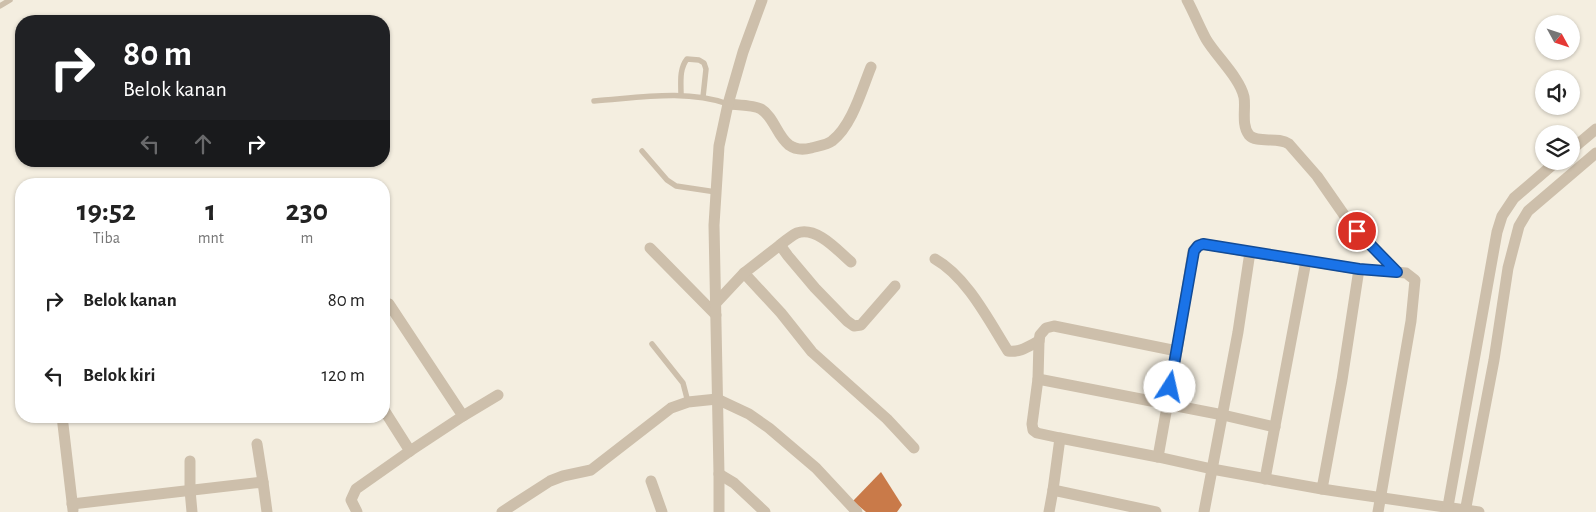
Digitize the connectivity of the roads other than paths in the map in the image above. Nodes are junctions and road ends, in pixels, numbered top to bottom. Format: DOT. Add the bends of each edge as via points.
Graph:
graph roads {
  1 [pos="10,0"];
  2 [pos="762,0"];
  3 [pos="1191,1"];
  4 [pos="0,6"];
  5 [pos="870,66"];
  6 [pos="681,95"];
  7 [pos="703,97"];
  8 [pos="594,101"];
  9 [pos="728,104"];
  10 [pos="1594,136"];
  11 [pos="1580,145"];
  12 [pos="642,151"];
  13 [pos="1596,153"];
  14 [pos="1547,170"];
  15 [pos="716,192"];
  16 [pos="780,244"];
  17 [pos="650,248"];
  18 [pos="1250,252"];
  19 [pos="935,259"];
  20 [pos="1306,261"];
  21 [pos="851,262"];
  22 [pos="1359,269"];
  23 [pos="1397,272"];
  24 [pos="744,273"];
  25 [pos="895,286"];
  26 [pos="390,306"];
  27 [pos="715,309"];
  28 [pos="1038,341"];
  29 [pos="652,344"];
  30 [pos="1176,351"];
  31 [pos="1474,357"];
  32 [pos="1494,360"];
  33 [pos="1038,379"];
  34 [pos="498,395"];
  35 [pos="717,399"];
  36 [pos="688,402"];
  37 [pos="1167,405"];
  38 [pos="1223,415"];
  39 [pos="463,416"];
  40 [pos="390,419"];
  41 [pos="63,423"];
  42 [pos="1275,427"];
  43 [pos="1060,438"];
  44 [pos="257,444"];
  45 [pos="914,448"];
  46 [pos="410,451"];
  47 [pos="1158,457"];
  48 [pos="190,460"];
  49 [pos="1212,469"];
  50 [pos="719,474"];
  51 [pos="1265,479"];
  52 [pos="651,481"];
  53 [pos="263,482"];
  54 [pos="1322,489"];
  55 [pos="190,490"];
  56 [pos="1053,490"];
  57 [pos="1381,498"];
  58 [pos="73,508"];
  59 [pos="1447,509"];
  60 [pos="1465,511"];
  61 [pos="192,512"];
  62 [pos="267,512"];
  63 [pos="357,512"];
  64 [pos="502,512"];
  65 [pos="662,512"];
  66 [pos="719,512"];
  67 [pos="765,512"];
  68 [pos="857,512"];
  69 [pos="1049,512"];
  70 [pos="1156,512"];
  71 [pos="1204,512"];
  72 [pos="1378,512"];
  73 [pos="1479,512"];
  1 -- 4 [label="lane"];
  2 -- 9 [label="street"];
  3 -- 23 [label="street" via="1206,39 1241,88 1245,128 1249,136 1289,144 1317,176 1349,222"];
  5 -- 9 [label="street" via="850,118 832,141 819,146 796,149 782,138 761,109"];
  6 -- 7 [label="lane"];
  6 -- 7 [label="lane" via="684,62 687,59 699,60 706,69"];
  6 -- 8 [label="lane"];
  7 -- 9 [label="lane"];
  9 -- 15 [label="street" via="719,146"];
  10 -- 11 [label="street"];
  12 -- 15 [label="lane" via="666,180 676,186"];
  13 -- 32 [label="street" via="1528,211 1519,226 1508,268"];
  14 -- 31 [label="street" via="1514,198 1502,216"];
  15 -- 27 [label="street"];
  16 -- 21 [label="street" via="797,233 807,232 819,237"];
  16 -- 24 [label="street"];
  16 -- 25 [label="street" via="815,288 854,326 861,325"];
  17 -- 27 [label="street"];
  18 -- 20 [label="street"];
  18 -- 30 [label="street" via="1203,244 1194,251"];
  18 -- 38 [label="street"];
  19 -- 28 [label="street" via="950,269 964,286 1008,351 1022,350"];
  20 -- 22 [label="street"];
  20 -- 42 [label="street"];
  22 -- 23 [label="street"];
  22 -- 54 [label="street"];
  23 -- 57 [label="street" via="1412,276 1415,287"];
  24 -- 27 [label="street"];
  24 -- 45 [label="street" via="812,352"];
  26 -- 39 [label="street"];
  27 -- 35 [label="street"];
  28 -- 30 [label="street" via="1046,328 1054,326"];
  28 -- 33 [label="street"];
  29 -- 36 [label="lane" via="683,383"];
  30 -- 37 [label="street"];
  31 -- 32 [label="street"];
  31 -- 59 [label="street"];
  32 -- 60 [label="street"];
  33 -- 37 [label="street"];
  33 -- 43 [label="street" via="1033,430"];
  34 -- 39 [label="street"];
  35 -- 36 [label="street"];
  35 -- 50 [label="street"];
  35 -- 68 [label="street" via="750,414 769,428 816,468"];
  36 -- 64 [label="street" via="671,408 591,470 550,481"];
  37 -- 38 [label="street"];
  37 -- 47 [label="street"];
  38 -- 42 [label="street"];
  38 -- 49 [label="street"];
  39 -- 46 [label="street"];
  40 -- 46 [label="street"];
  41 -- 58 [label="street"];
  42 -- 51 [label="street"];
  43 -- 47 [label="street"];
  43 -- 56 [label="street"];
  44 -- 53 [label="street"];
  46 -- 63 [label="street" via="356,490 351,500"];
  47 -- 49 [label="street"];
  48 -- 55 [label="street"];
  49 -- 51 [label="street"];
  49 -- 71 [label="street"];
  50 -- 66 [label="street"];
  50 -- 67 [label="street" via="734,483"];
  51 -- 54 [label="street"];
  52 -- 65 [label="street"];
  53 -- 55 [label="street"];
  53 -- 62 [label="street"];
  54 -- 57 [label="street"];
  55 -- 58 [label="street"];
  55 -- 61 [label="street"];
  56 -- 69 [label="street"];
  56 -- 70 [label="street"];
  57 -- 59 [label="street"];
  57 -- 72 [label="street"];
  59 -- 60 [label="street"];
  60 -- 73 [label="street"];
}
